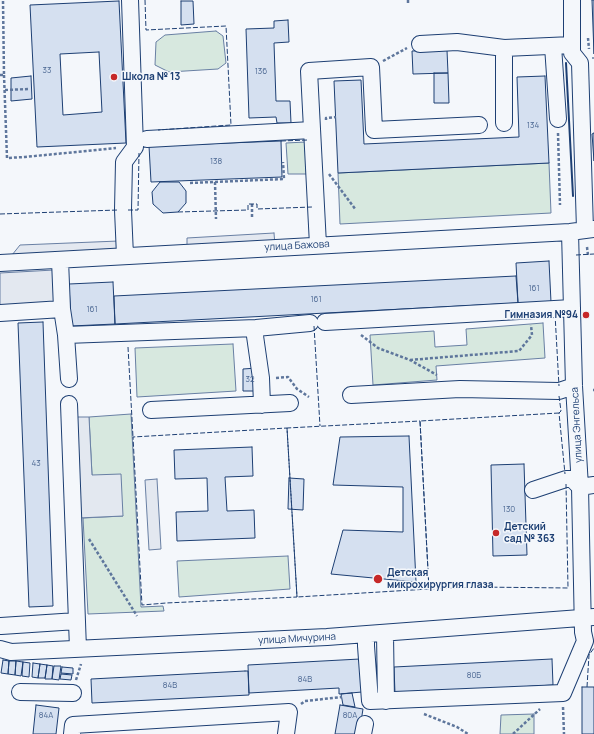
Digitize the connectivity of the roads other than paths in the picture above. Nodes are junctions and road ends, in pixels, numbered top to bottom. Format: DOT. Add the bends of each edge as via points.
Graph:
graph roads {
  1 [pos="130,0"];
  2 [pos="572,0"];
  3 [pos="420,44"];
  4 [pos="572,45"];
  5 [pos="554,46"];
  6 [pos="504,48"];
  7 [pos="587,94"];
  8 [pos="558,119"];
  9 [pos="504,124"];
  10 [pos="588,124"];
  11 [pos="478,125"];
  12 [pos="319,128"];
  13 [pos="141,143"];
  14 [pos="583,230"];
  15 [pos="318,245"];
  16 [pos="125,256"];
  17 [pos="60,260"];
  18 [pos="0,263"];
  19 [pos="572,308"];
  20 [pos="62,309"];
  21 [pos="0,313"];
  22 [pos="256,328"];
  23 [pos="66,336"];
  24 [pos="69,379"];
  25 [pos="574,386"];
  26 [pos="351,395"];
  27 [pos="290,403"];
  28 [pos="69,404"];
  29 [pos="262,405"];
  30 [pos="151,410"];
  31 [pos="587,486"];
  32 [pos="533,490"];
  33 [pos="589,618"];
  34 [pos="77,621"];
  35 [pos="1,626"];
  36 [pos="385,634"];
  37 [pos="366,635"];
  38 [pos="0,649"];
  39 [pos="78,649"];
  40 [pos="20,692"];
  41 [pos="73,693"];
  42 [pos="386,701"];
  43 [pos="72,734"];
  44 [pos="286,734"];
  1 -- 13 [label="street"];
  2 -- 4 [label="street"];
  3 -- 6 [label="street" via="457,42"];
  4 -- 5 [label="street"];
  4 -- 7 [label="street, улица Энгельса" via="572,53 580,63"];
  5 -- 6 [label="street"];
  5 -- 8 [label="street"];
  6 -- 9 [label="street"];
  7 -- 10 [label="street, улица Энгельса"];
  10 -- 14 [label="street, улица Энгельса"];
  11 -- 12 [label="street" via="374,130 371,67 309,70"];
  12 -- 13 [label="street"];
  12 -- 15 [label="street"];
  13 -- 16 [label="street" via="124,162"];
  14 -- 15 [label="street, улица Бажова"];
  14 -- 19 [label="street, улица Энгельса"];
  15 -- 16 [label="street, улица Бажова"];
  16 -- 17 [label="street, улица Бажова"];
  17 -- 18 [label="street, улица Бажова"];
  17 -- 20 [label="street"];
  19 -- 22 [label="street" via="349,320"];
  19 -- 25 [label="street, улица Энгельса"];
  20 -- 21 [label="street"];
  20 -- 23 [label="street"];
  22 -- 23 [label="street"];
  22 -- 29 [label="street"];
  23 -- 24 [label="street"];
  25 -- 26 [label="street" via="559,391 460,389"];
  25 -- 31 [label="street, улица Энгельса"];
  27 -- 29 [label="street"];
  28 -- 34 [label="street"];
  29 -- 30 [label="street"];
  31 -- 32 [label="street" via="566,478"];
  31 -- 33 [label="street, улица Энгельса"];
  33 -- 36 [label="street, улица Мичурина"];
  33 -- 42 [label="street, улица Энгельса" via="583,632 585,641 563,693"];
  34 -- 35 [label="street"];
  34 -- 39 [label="street"];
  36 -- 37 [label="street, улица Мичурина"];
  36 -- 42 [label="street"];
  37 -- 39 [label="street, улица Мичурина"];
  37 -- 42 [label="street" via="370,701"];
  38 -- 39 [label="street, улица Мичурина" via="11,652"];
  40 -- 41 [label="street"];
  43 -- 44 [label="street" via="73,725 289,712"];
}
